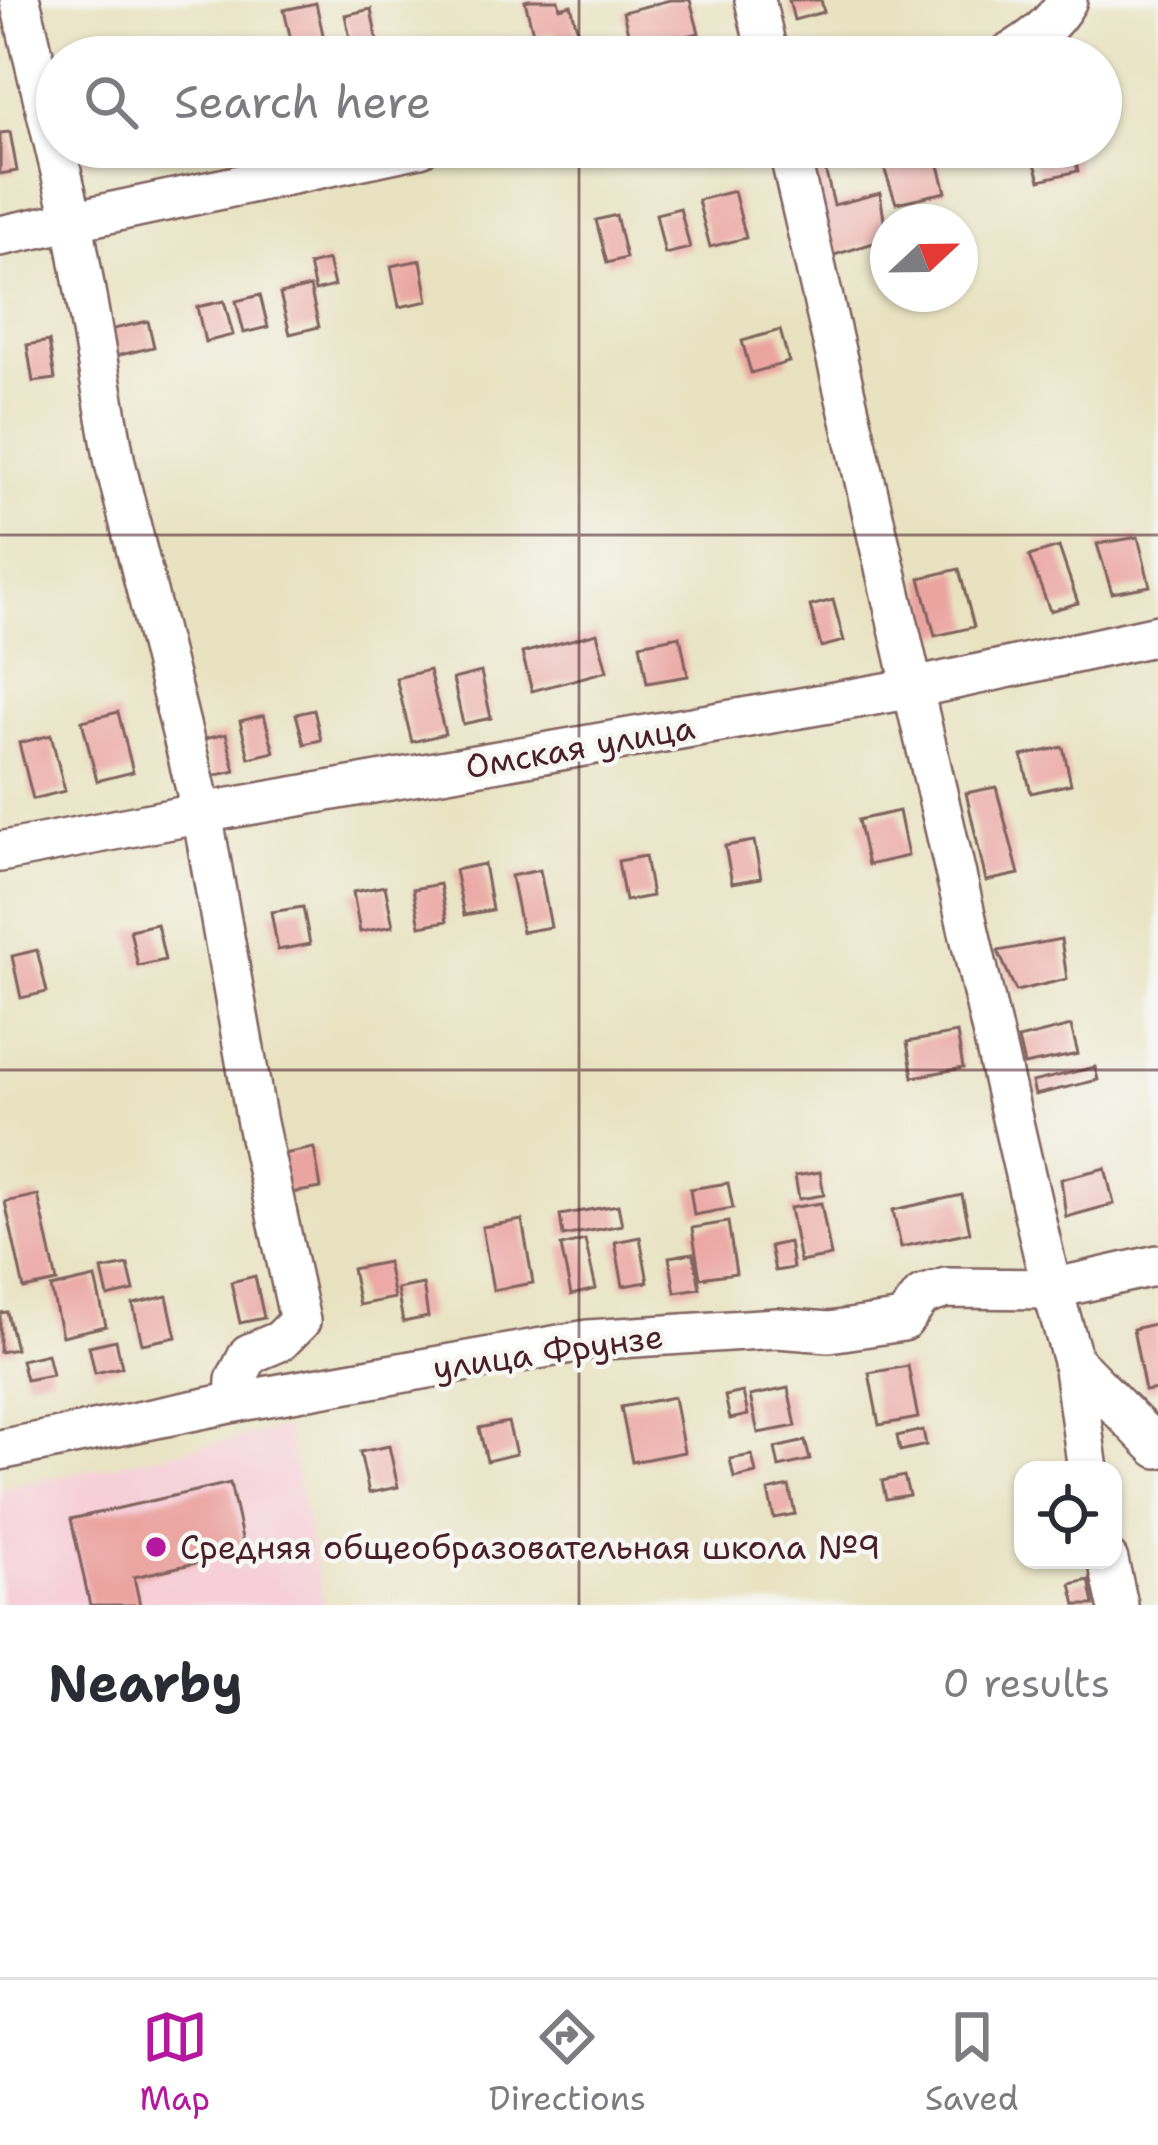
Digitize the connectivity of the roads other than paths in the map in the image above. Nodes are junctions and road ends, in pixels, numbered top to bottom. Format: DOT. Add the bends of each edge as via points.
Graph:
graph roads {
  1 [pos="20,0"];
  2 [pos="755,0"];
  3 [pos="1067,0"];
  4 [pos="763,36"];
  5 [pos="1036,36"];
  6 [pos="36,67"];
  7 [pos="60,168"];
  8 [pos="323,168"];
  9 [pos="793,168"];
  10 [pos="73,222"];
  11 [pos="0,236"];
  12 [pos="1158,635"];
  13 [pos="914,688"];
  14 [pos="202,813"];
  15 [pos="0,852"];
  16 [pos="1158,1265"];
  17 [pos="1052,1289"];
  18 [pos="1073,1360"];
  19 [pos="236,1402"];
  20 [pos="1158,1448"];
  21 [pos="0,1450"];
  22 [pos="1087,1461"];
  23 [pos="1110,1569"];
  24 [pos="1118,1605"];
  1 -- 6 [label="street"];
  2 -- 4 [label="street"];
  3 -- 5 [label="street"];
  7 -- 10 [label="street"];
  8 -- 10 [label="street"];
  9 -- 13 [label="street"];
  10 -- 11 [label="street"];
  10 -- 14 [label="street" via="115,463"];
  12 -- 13 [label="street, Омская улица"];
  13 -- 14 [label="street, Омская улица"];
  13 -- 17 [label="street"];
  14 -- 15 [label="street, Омская улица"];
  14 -- 19 [label="street" via="300,1321 249,1354"];
  16 -- 17 [label="street, улица Фрунзе"];
  17 -- 18 [label="street"];
  17 -- 19 [label="street, улица Фрунзе" via="946,1288 922,1296 904,1321 829,1332 588,1340"];
  18 -- 20 [label="street"];
  18 -- 22 [label="street"];
  19 -- 21 [label="street, улица Фрунзе"];
  23 -- 24 [label="street"];
}
